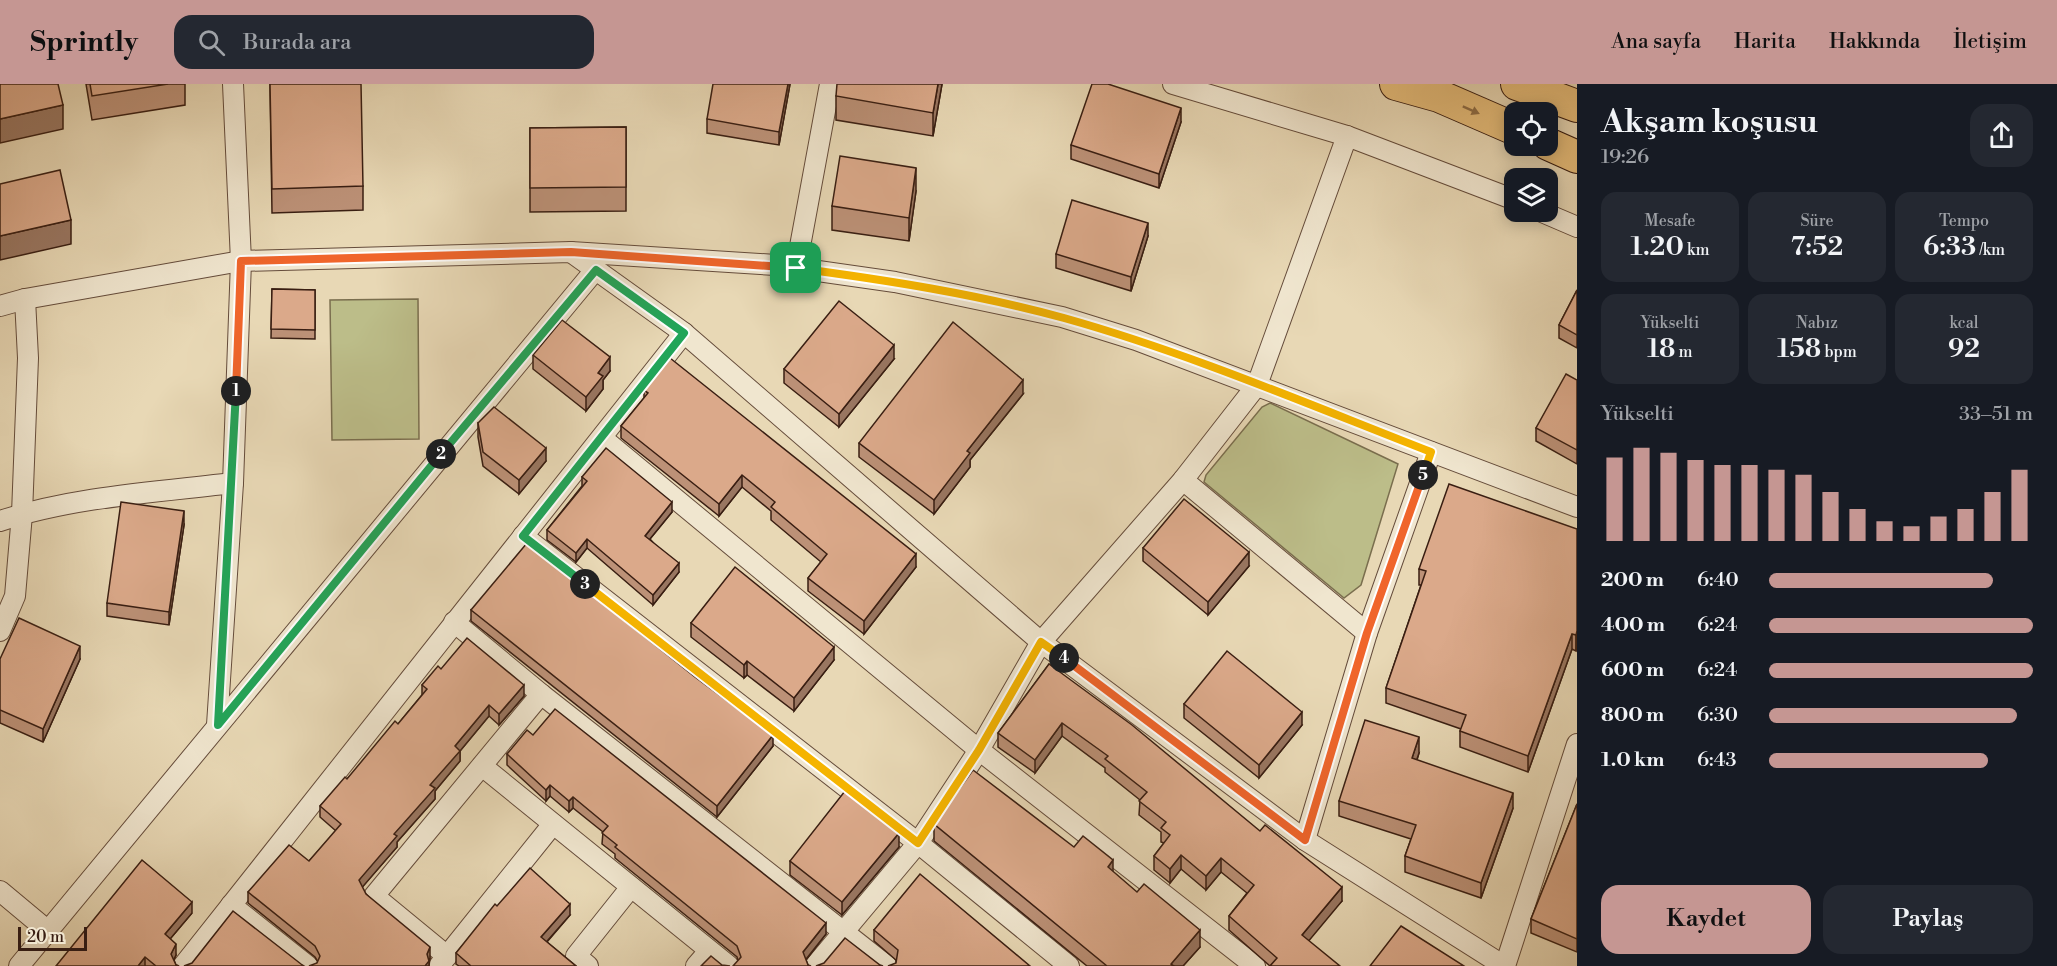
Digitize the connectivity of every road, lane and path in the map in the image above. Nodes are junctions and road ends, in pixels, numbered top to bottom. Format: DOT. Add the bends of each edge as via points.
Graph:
graph roads {
  1 [pos="233,84"];
  2 [pos="830,84"];
  3 [pos="1173,84"];
  4 [pos="1396,84"];
  5 [pos="1517,84"];
  6 [pos="1577,106"];
  7 [pos="1504,124"];
  8 [pos="1347,136"];
  9 [pos="1558,148"];
  10 [pos="1577,157"];
  11 [pos="1504,196"];
  12 [pos="1558,219"];
  13 [pos="1577,227"];
  14 [pos="571,252"];
  15 [pos="241,261"];
  16 [pos="796,268"];
  17 [pos="596,270"];
  18 [pos="25,299"];
  19 [pos="0,306"];
  20 [pos="684,333"];
  21 [pos="1257,385"];
  22 [pos="602,438"];
  23 [pos="1431,452"];
  24 [pos="1183,480"];
  25 [pos="233,483"];
  26 [pos="1577,507"];
  27 [pos="22,514"];
  28 [pos="0,521"];
  29 [pos="523,536"];
  30 [pos="454,622"];
  31 [pos="0,632"];
  32 [pos="1367,633"];
  33 [pos="1041,642"];
  34 [pos="541,694"];
  35 [pos="218,725"];
  36 [pos="1577,744"];
  37 [pos="979,750"];
  38 [pos="482,766"];
  39 [pos="1573,770"];
  40 [pos="553,824"];
  41 [pos="1305,840"];
  42 [pos="918,843"];
  43 [pos="631,887"];
  44 [pos="0,891"];
  45 [pos="231,905"];
  46 [pos="48,931"];
  47 [pos="843,932"];
  48 [pos="709,951"];
  49 [pos="443,961"];
  50 [pos="19,966"];
  51 [pos="183,966"];
  52 [pos="308,966"];
  53 [pos="588,966"];
  54 [pos="696,966"];
  55 [pos="729,966"];
  56 [pos="815,966"];
  57 [pos="887,966"];
  58 [pos="1069,966"];
  59 [pos="1256,966"];
  60 [pos="1504,966"];
  1 -- 15 [label="street"];
  2 -- 16 [label="street"];
  3 -- 8 [label="street"];
  4 -- 7 [label="highway, one-way" via="1439,96"];
  5 -- 6 [label="highway"];
  8 -- 11 [label="street"];
  8 -- 21 [label="street"];
  9 -- 10 [label="highway"];
  12 -- 13 [label="street"];
  14 -- 15 [label="street"];
  14 -- 16 [label="street"];
  14 -- 17 [label="street"];
  15 -- 18 [label="street"];
  15 -- 25 [label="street"];
  16 -- 21 [label="street" via="895,282 1062,317"];
  17 -- 20 [label="street"];
  17 -- 35 [label="street"];
  18 -- 19 [label="street"];
  18 -- 27 [label="street" via="28,358"];
  20 -- 22 [label="street"];
  20 -- 33 [label="street"];
  21 -- 23 [label="street"];
  21 -- 24 [label="street"];
  22 -- 29 [label="street"];
  22 -- 37 [label="street"];
  23 -- 26 [label="street"];
  23 -- 32 [label="street"];
  24 -- 32 [label="street"];
  24 -- 33 [label="street"];
  25 -- 27 [label="street"];
  25 -- 35 [label="street"];
  27 -- 28 [label="street"];
  27 -- 31 [label="street" via="15,596"];
  29 -- 30 [label="street"];
  29 -- 42 [label="street"];
  30 -- 34 [label="street"];
  30 -- 45 [label="street"];
  32 -- 41 [label="street"];
  33 -- 37 [label="street"];
  33 -- 41 [label="street"];
  34 -- 38 [label="street"];
  34 -- 47 [label="street"];
  35 -- 46 [label="street"];
  36 -- 39 [label="street"];
  37 -- 42 [label="street"];
  37 -- 59 [label="street"];
  38 -- 40 [label="street"];
  38 -- 49 [label="street" via="374,896"];
  39 -- 60 [label="street"];
  40 -- 43 [label="street"];
  40 -- 49 [label="street"];
  41 -- 60 [label="street"];
  42 -- 47 [label="street"];
  42 -- 58 [label="street"];
  43 -- 48 [label="street"];
  43 -- 53 [label="street" via="576,956"];
  44 -- 46 [label="street"];
  45 -- 51 [label="street"];
  45 -- 52 [label="street"];
  46 -- 50 [label="street"];
  47 -- 56 [label="street"];
  47 -- 57 [label="street"];
  48 -- 54 [label="street"];
  48 -- 55 [label="street"];
}
